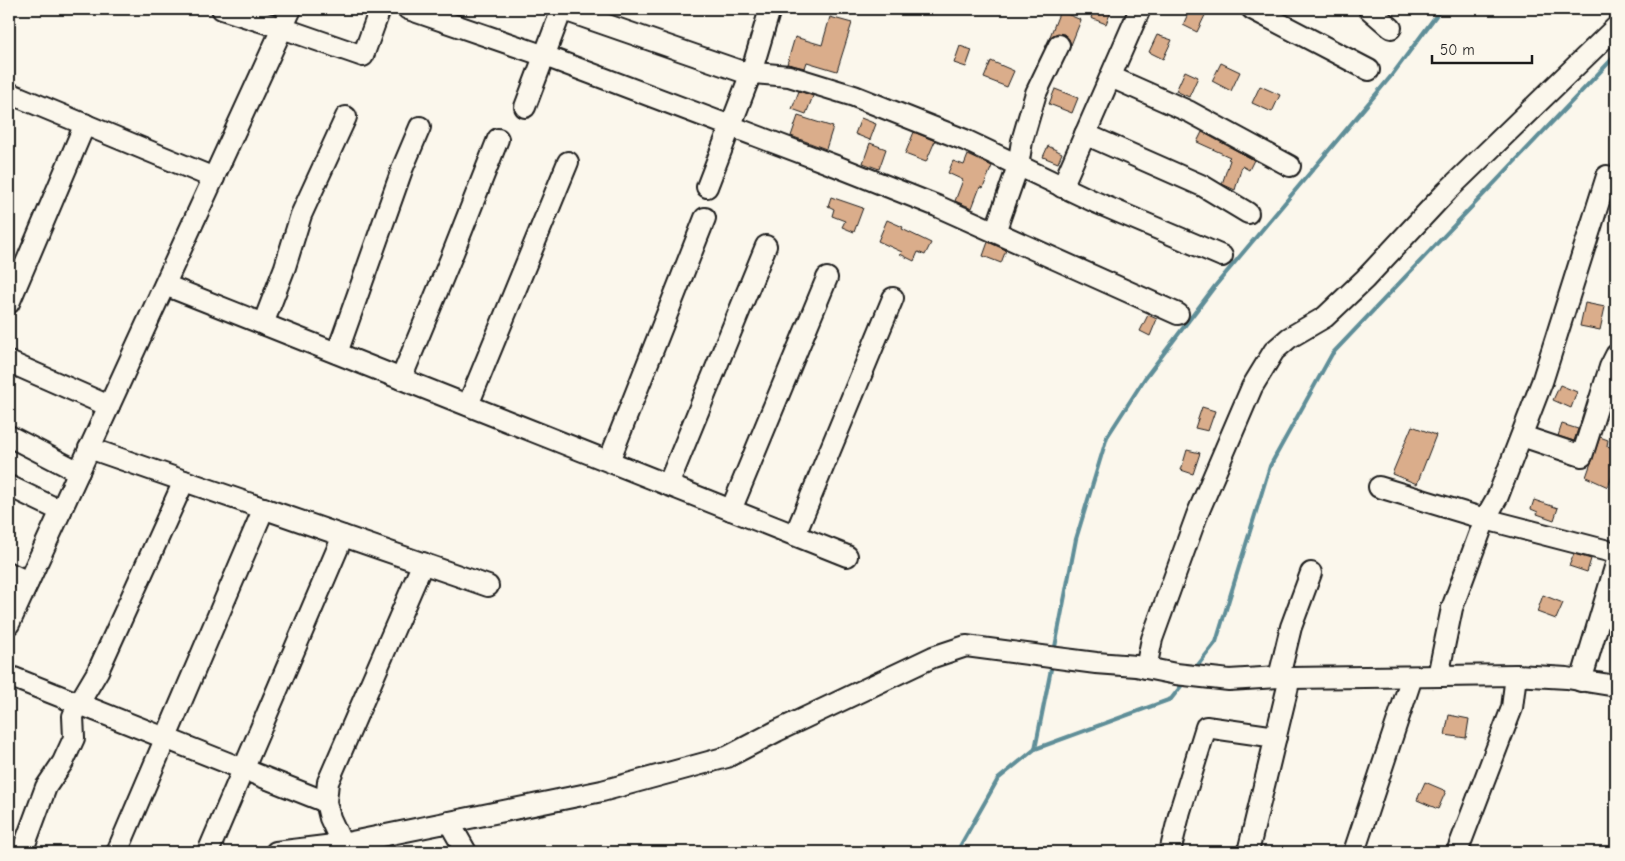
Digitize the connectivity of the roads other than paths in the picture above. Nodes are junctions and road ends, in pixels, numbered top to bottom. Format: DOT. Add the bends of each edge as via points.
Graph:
graph roads {
  1 [pos="222,9"];
  2 [pos="291,9"];
  3 [pos="380,9"];
  4 [pos="408,9"];
  5 [pos="561,9"];
  6 [pos="770,9"];
  7 [pos="1140,9"];
  8 [pos="1252,9"];
  9 [pos="1369,9"];
  10 [pos="1616,27"];
  11 [pos="282,28"];
  12 [pos="1391,28"];
  13 [pos="1059,45"];
  14 [pos="545,56"];
  15 [pos="1369,70"];
  16 [pos="750,73"];
  17 [pos="1110,77"];
  18 [pos="9,93"];
  19 [pos="525,107"];
  20 [pos="346,117"];
  21 [pos="85,124"];
  22 [pos="730,126"];
  23 [pos="420,127"];
  24 [pos="1086,134"];
  25 [pos="498,139"];
  26 [pos="568,162"];
  27 [pos="1018,166"];
  28 [pos="1290,166"];
  29 [pos="1607,176"];
  30 [pos="214,178"];
  31 [pos="707,187"];
  32 [pos="1062,187"];
  33 [pos="1248,212"];
  34 [pos="704,218"];
  35 [pos="995,232"];
  36 [pos="766,246"];
  37 [pos="1222,256"];
  38 [pos="17,261"];
  39 [pos="827,278"];
  40 [pos="165,285"];
  41 [pos="893,298"];
  42 [pos="9,303"];
  43 [pos="1178,314"];
  44 [pos="263,324"];
  45 [pos="337,353"];
  46 [pos="1616,355"];
  47 [pos="9,362"];
  48 [pos="401,378"];
  49 [pos="109,406"];
  50 [pos="468,406"];
  51 [pos="9,436"];
  52 [pos="1522,436"];
  53 [pos="90,448"];
  54 [pos="609,461"];
  55 [pos="79,472"];
  56 [pos="184,481"];
  57 [pos="668,485"];
  58 [pos="9,486"];
  59 [pos="1379,487"];
  60 [pos="264,508"];
  61 [pos="732,510"];
  62 [pos="61,511"];
  63 [pos="1485,519"];
  64 [pos="794,535"];
  65 [pos="343,536"];
  66 [pos="1616,553"];
  67 [pos="847,556"];
  68 [pos="423,562"];
  69 [pos="1616,564"];
  70 [pos="9,573"];
  71 [pos="1311,573"];
  72 [pos="28,582"];
  73 [pos="488,586"];
  74 [pos="10,618"];
  75 [pos="1146,668"];
  76 [pos="1516,675"];
  77 [pos="9,676"];
  78 [pos="1438,676"];
  79 [pos="1284,677"];
  80 [pos="1412,677"];
  81 [pos="1582,680"];
  82 [pos="1616,686"];
  83 [pos="79,704"];
  84 [pos="1276,737"];
  85 [pos="166,739"];
  86 [pos="243,770"];
  87 [pos="326,802"];
  88 [pos="449,822"];
  89 [pos="342,844"];
  90 [pos="22,852"];
  91 [pos="117,852"];
  92 [pos="208,852"];
  93 [pos="276,852"];
  94 [pos="466,852"];
  95 [pos="1170,852"];
  96 [pos="1248,852"];
  97 [pos="1354,852"];
  98 [pos="1457,852"];
  1 -- 11 [label="street"];
  2 -- 11 [label="street"];
  3 -- 11 [label="street" via="363,56"];
  4 -- 14 [label="street"];
  5 -- 14 [label="street"];
  5 -- 16 [label="street"];
  6 -- 16 [label="street"];
  7 -- 17 [label="street"];
  8 -- 15 [label="street"];
  9 -- 12 [label="street"];
  10 -- 75 [label="street" via="1447,191 1325,317 1274,351 1252,387 1197,516 1152,639"];
  11 -- 30 [label="street"];
  13 -- 27 [label="street" via="1036,93"];
  14 -- 19 [label="street"];
  14 -- 22 [label="street"];
  16 -- 22 [label="street"];
  16 -- 27 [label="street" via="789,76 854,96 965,140"];
  17 -- 24 [label="street"];
  17 -- 28 [label="street" via="1190,112"];
  18 -- 21 [label="street"];
  20 -- 44 [label="street" via="301,215"];
  21 -- 30 [label="street"];
  21 -- 38 [label="street"];
  22 -- 31 [label="street"];
  22 -- 35 [label="street" via="937,206"];
  23 -- 45 [label="street" via="402,167"];
  24 -- 32 [label="street"];
  24 -- 33 [label="street" via="1203,186"];
  25 -- 48 [label="street"];
  26 -- 50 [label="street"];
  27 -- 32 [label="street"];
  27 -- 35 [label="street"];
  29 -- 52 [label="street"];
  30 -- 40 [label="street"];
  32 -- 37 [label="street"];
  34 -- 54 [label="street"];
  35 -- 43 [label="street"];
  36 -- 57 [label="street"];
  38 -- 42 [label="street"];
  39 -- 61 [label="street"];
  40 -- 44 [label="street"];
  40 -- 49 [label="street"];
  41 -- 64 [label="street"];
  44 -- 45 [label="street"];
  45 -- 48 [label="street"];
  46 -- 52 [label="street" via="1582,456"];
  47 -- 49 [label="street"];
  48 -- 50 [label="street"];
  49 -- 53 [label="street"];
  50 -- 54 [label="street"];
  51 -- 55 [label="street"];
  52 -- 63 [label="street" via="1498,496"];
  53 -- 55 [label="street"];
  53 -- 56 [label="street"];
  54 -- 57 [label="street"];
  55 -- 62 [label="street"];
  56 -- 60 [label="street"];
  56 -- 83 [label="street" via="98,671"];
  57 -- 61 [label="street"];
  58 -- 62 [label="street"];
  59 -- 63 [label="street"];
  60 -- 65 [label="street"];
  60 -- 85 [label="street"];
  61 -- 64 [label="street"];
  62 -- 72 [label="street"];
  63 -- 66 [label="street"];
  63 -- 78 [label="street" via="1452,608"];
  64 -- 67 [label="street"];
  65 -- 68 [label="street"];
  65 -- 86 [label="street"];
  68 -- 73 [label="street"];
  68 -- 87 [label="street" via="328,782"];
  69 -- 81 [label="street"];
  70 -- 72 [label="street"];
  71 -- 79 [label="street" via="1292,627"];
  72 -- 74 [label="street"];
  75 -- 79 [label="street" via="1229,680"];
  75 -- 88 [label="street" via="966,646 933,658 727,757 602,791"];
  76 -- 78 [label="street"];
  76 -- 81 [label="street"];
  76 -- 98 [label="street" via="1512,708"];
  77 -- 83 [label="street"];
  78 -- 80 [label="street"];
  79 -- 80 [label="street"];
  79 -- 84 [label="street"];
  80 -- 97 [label="street"];
  81 -- 82 [label="street"];
  83 -- 85 [label="street"];
  83 -- 90 [label="street" via="73,716 74,738 46,787"];
  84 -- 95 [label="street" via="1206,727"];
  84 -- 96 [label="street"];
  85 -- 86 [label="street"];
  85 -- 91 [label="street"];
  86 -- 87 [label="street"];
  86 -- 92 [label="street"];
  87 -- 89 [label="street"];
  88 -- 89 [label="street"];
  88 -- 94 [label="street"];
  89 -- 93 [label="street"];
}
